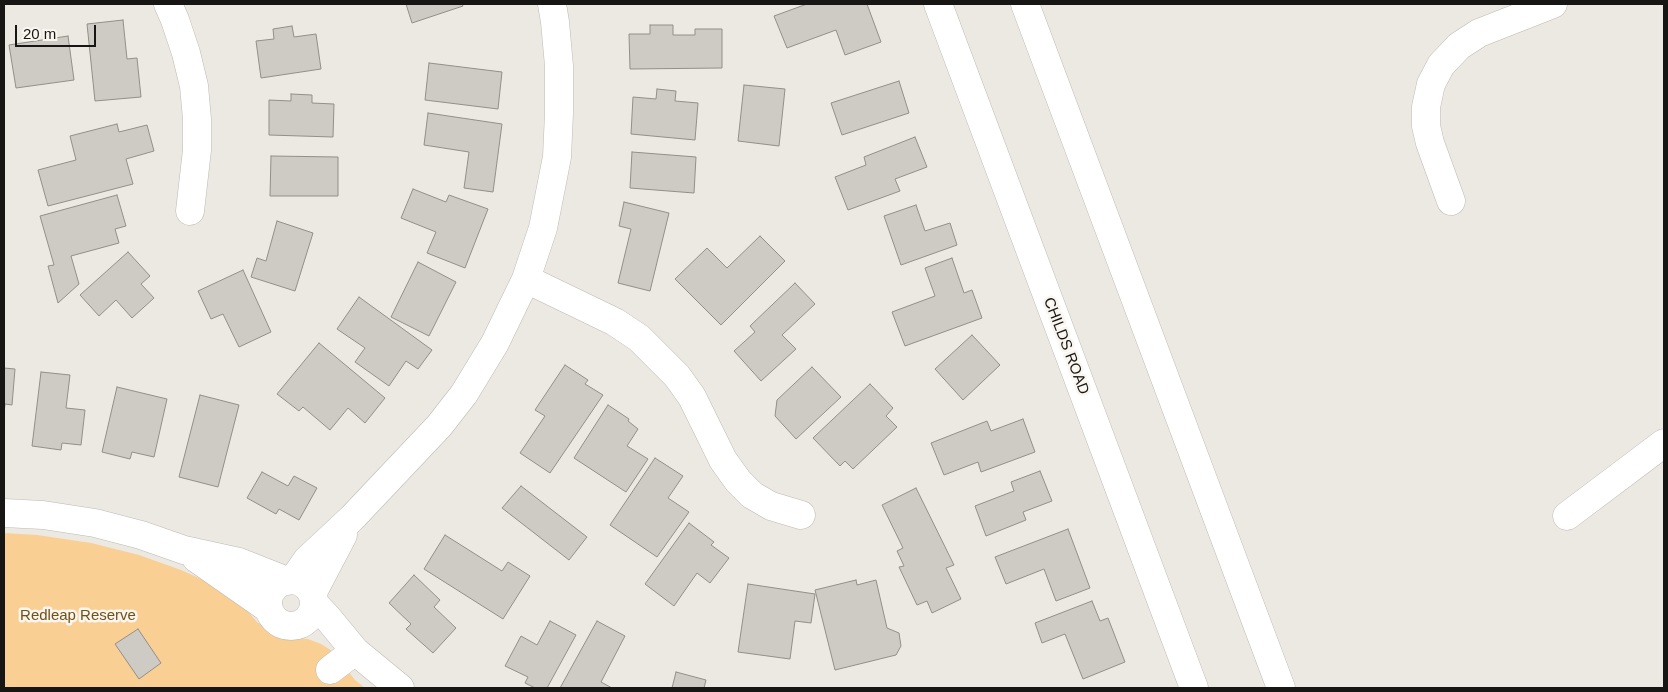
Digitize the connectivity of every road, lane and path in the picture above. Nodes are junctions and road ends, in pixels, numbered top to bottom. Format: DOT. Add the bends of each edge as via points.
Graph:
graph roads {
  1 [pos="168,4"];
  2 [pos="552,4"];
  3 [pos="938,4"];
  4 [pos="1025,4"];
  5 [pos="1553,4"];
  6 [pos="1451,201"];
  7 [pos="190,211"];
  8 [pos="526,279"];
  9 [pos="1664,443"];
  10 [pos="4,513"];
  11 [pos="801,515"];
  12 [pos="1567,516"];
  13 [pos="184,550"];
  14 [pos="301,590"];
  15 [pos="269,609"];
  16 [pos="298,625"];
  17 [pos="355,651"];
  18 [pos="330,670"];
  19 [pos="400,688"];
  20 [pos="1194,688"];
  21 [pos="1281,688"];
  1 -- 7 [label="street" via="186,54 194,94 197,150"];
  2 -- 8 [label="street" via="559,66 557,157 543,228"];
  3 -- 20 [label="street, CHILDS ROAD"];
  4 -- 21 [label="street"];
  5 -- 6 [label="street" via="1479,32 1459,46 1441,65 1431,84 1426,126"];
  8 -- 11 [label="street" via="615,322 639,338 677,376 692,397 738,481 770,506"];
  8 -- 14 [label="street" via="495,344 464,394 422,446 307,560"];
  9 -- 12 [label="street"];
  10 -- 13 [label="street" via="95,522"];
  13 -- 14 [label="street" via="239,562"];
  13 -- 15 [label="street"];
  14 -- 15 [label="street" via="274,588 268,601"];
  14 -- 16 [label="street" via="310,617"];
  14 -- 17 [label="street"];
  15 -- 16 [label="street" via="277,621"];
  16 -- 17 [label="street"];
  17 -- 18 [label="street"];
  17 -- 19 [label="street"];
}
